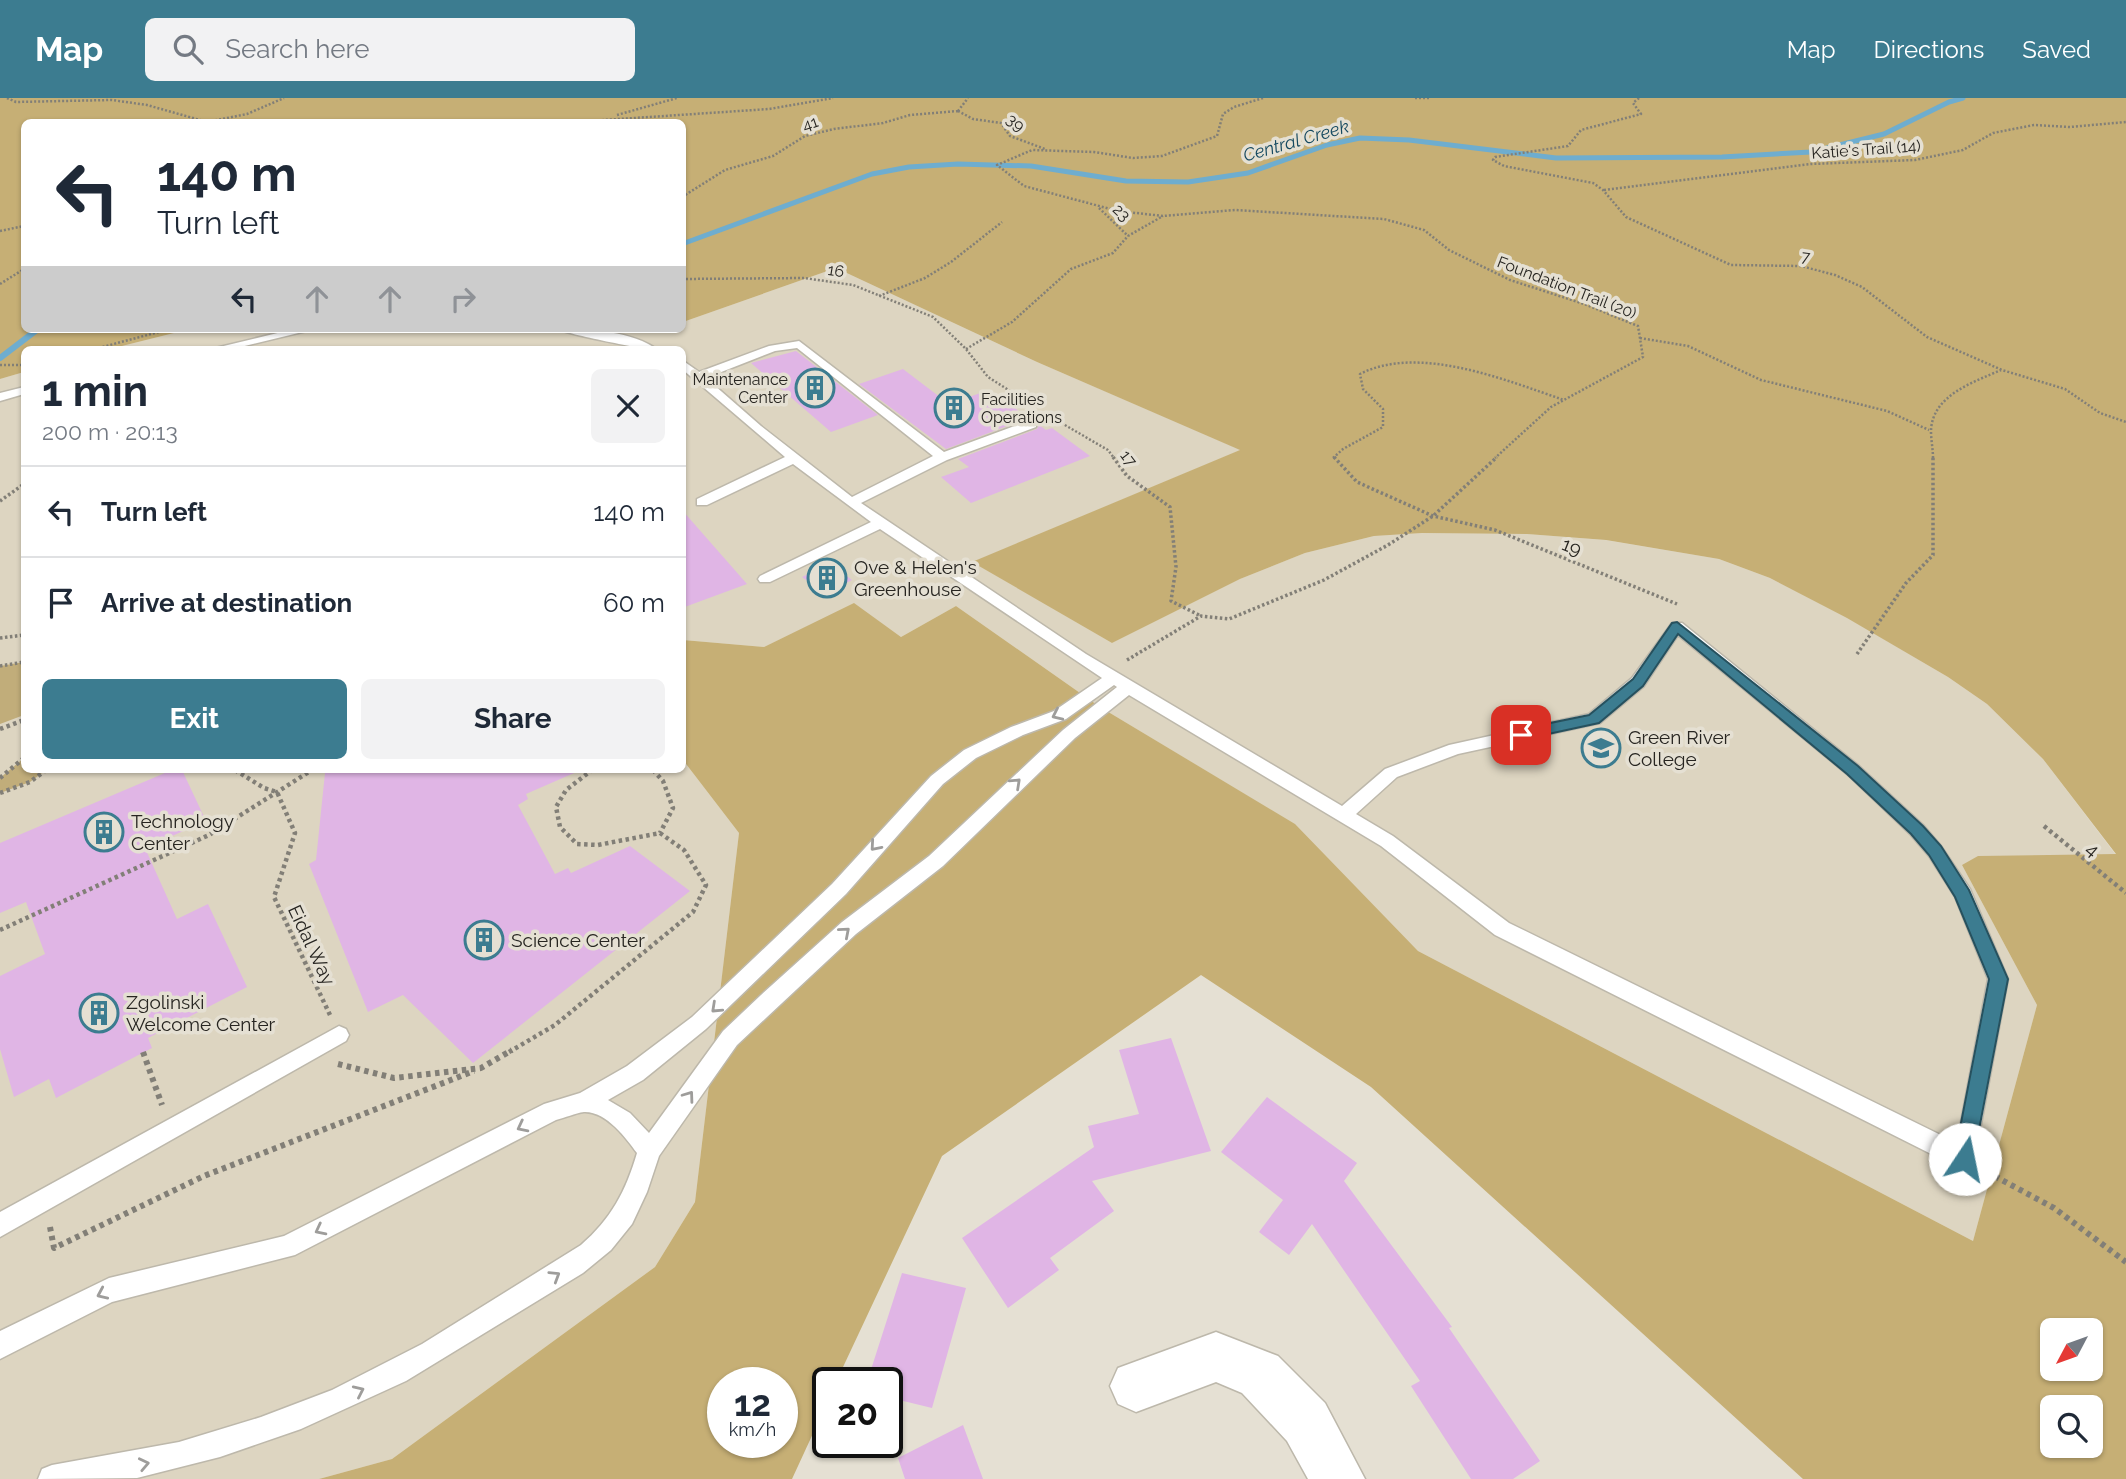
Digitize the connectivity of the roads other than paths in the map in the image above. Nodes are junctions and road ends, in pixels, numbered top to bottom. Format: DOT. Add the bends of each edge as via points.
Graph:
graph roads {
  1 [pos="291,333"];
  2 [pos="585,333"];
  3 [pos="231,346"];
  4 [pos="640,346"];
  5 [pos="686,366"];
  6 [pos="699,376"];
  7 [pos="21,392"];
  8 [pos="0,397"];
  9 [pos="1032,425"];
  10 [pos="942,457"];
  11 [pos="794,458"];
  12 [pos="702,502"];
  13 [pos="851,503"];
  14 [pos="881,523"];
  15 [pos="765,579"];
  16 [pos="1116,679"];
  17 [pos="1343,815"];
  18 [pos="339,1035"];
  19 [pos="585,1102"];
  20 [pos="649,1151"];
  21 [pos="0,1225"];
  22 [pos="0,1346"];
  23 [pos="1136,1386"];
  24 [pos="52,1479"];
  25 [pos="1338,1479"];
  1 -- 3 [label="lane"];
  2 -- 4 [label="lane"];
  5 -- 6 [label="lane"];
  6 -- 10 [label="lane" via="773,348 799,344"];
  6 -- 11 [label="lane"];
  7 -- 8 [label="lane"];
  9 -- 10 [label="lane"];
  10 -- 13 [label="lane"];
  11 -- 12 [label="lane"];
  11 -- 13 [label="lane"];
  13 -- 14 [label="lane"];
  14 -- 15 [label="lane"];
  14 -- 16 [label="lane"];
  16 -- 17 [label="lane"];
  16 -- 19 [label="lane, one-way" via="1060,715 970,754 937,780 839,889 699,1023 635,1073"];
  20 -- 16 [label="lane, one-way" via="730,1038 849,928 936,861 1069,734"];
  17 -- 17 [label="lane" via="1387,841 1502,929 1965,1159 1998,979 1963,894 1935,851 1890,804 1677,626 1638,682 1594,719 1455,749 1391,773"];
  18 -- 21 [label="lane"];
  19 -- 20 [label="lane" via="620,1116"];
  19 -- 22 [label="lane, one-way" via="552,1111 287,1247 109,1290"];
  24 -- 20 [label="lane, one-way" via="176,1457 246,1436 325,1406 441,1348 587,1256 624,1217"];
  23 -- 25 [label="street" via="1216,1357 1260,1374 1306,1422"];
}
